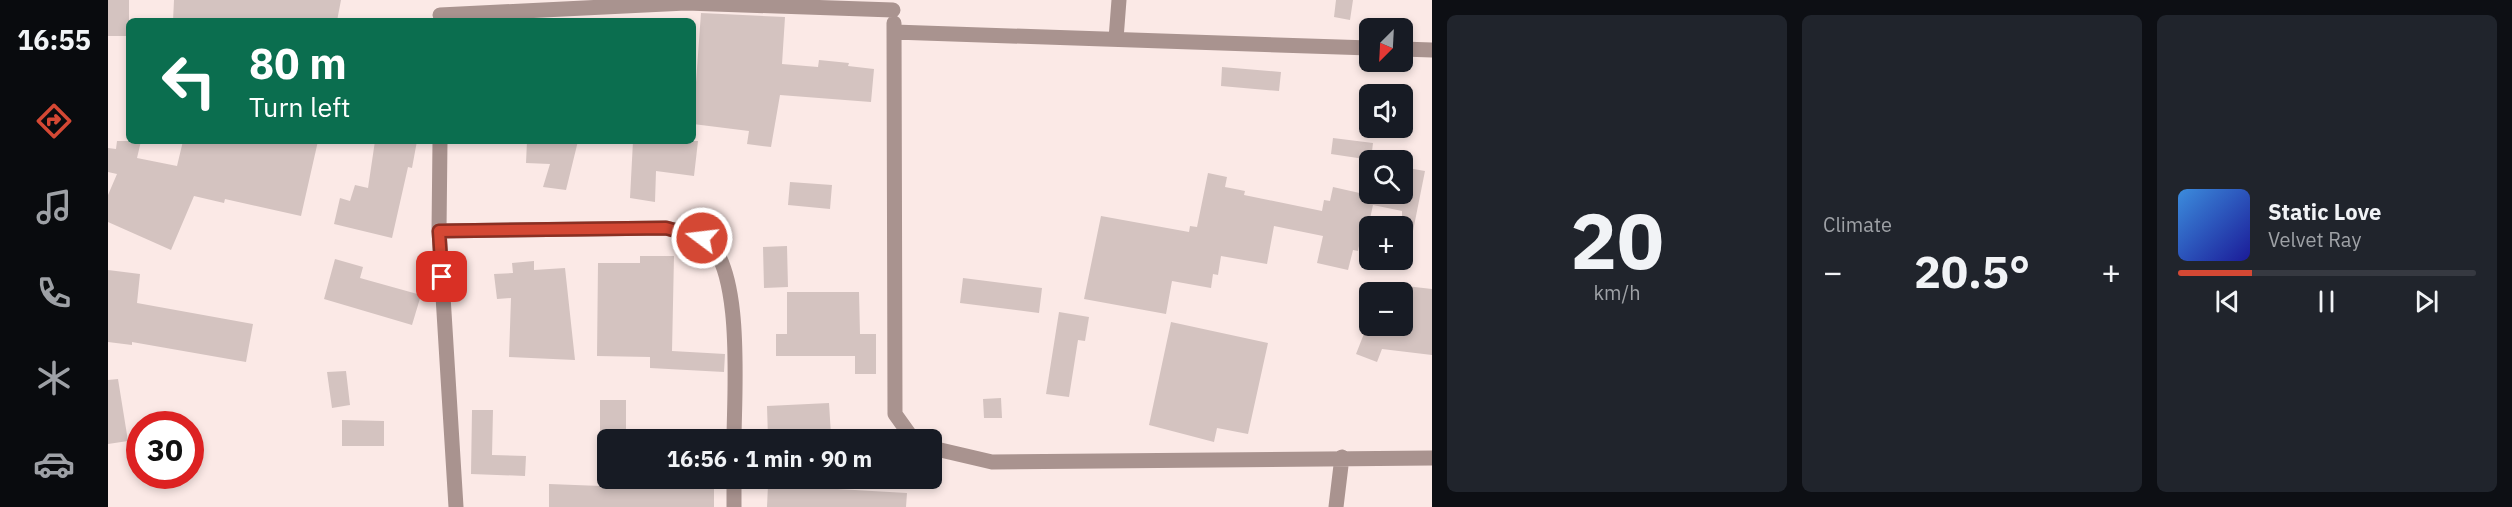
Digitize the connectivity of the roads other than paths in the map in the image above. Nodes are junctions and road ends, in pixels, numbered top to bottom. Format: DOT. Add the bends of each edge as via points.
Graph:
graph roads {
  1 [pos="1119,0"];
  2 [pos="893,5"];
  3 [pos="440,12"];
  4 [pos="894,32"];
  5 [pos="1116,39"];
  6 [pos="1359,48"];
  7 [pos="1413,49"];
  8 [pos="1432,50"];
  9 [pos="440,144"];
  10 [pos="439,231"];
  11 [pos="734,429"];
  12 [pos="906,429"];
  13 [pos="942,450"];
  14 [pos="1342,457"];
  15 [pos="1432,458"];
  16 [pos="734,489"];
  17 [pos="456,507"];
  18 [pos="734,507"];
  19 [pos="1336,507"];
  1 -- 5 [label="street"];
  2 -- 3 [label="street" via="686,3"];
  2 -- 4 [label="street"];
  4 -- 5 [label="street"];
  4 -- 12 [label="street" via="895,414"];
  5 -- 6 [label="street"];
  7 -- 8 [label="street"];
  9 -- 10 [label="street"];
  10 -- 11 [label="street" via="666,228 702,238 721,257 734,309"];
  10 -- 17 [label="street"];
  13 -- 14 [label="street" via="992,462"];
  14 -- 15 [label="street"];
  14 -- 19 [label="street"];
  16 -- 18 [label="street"];
}
